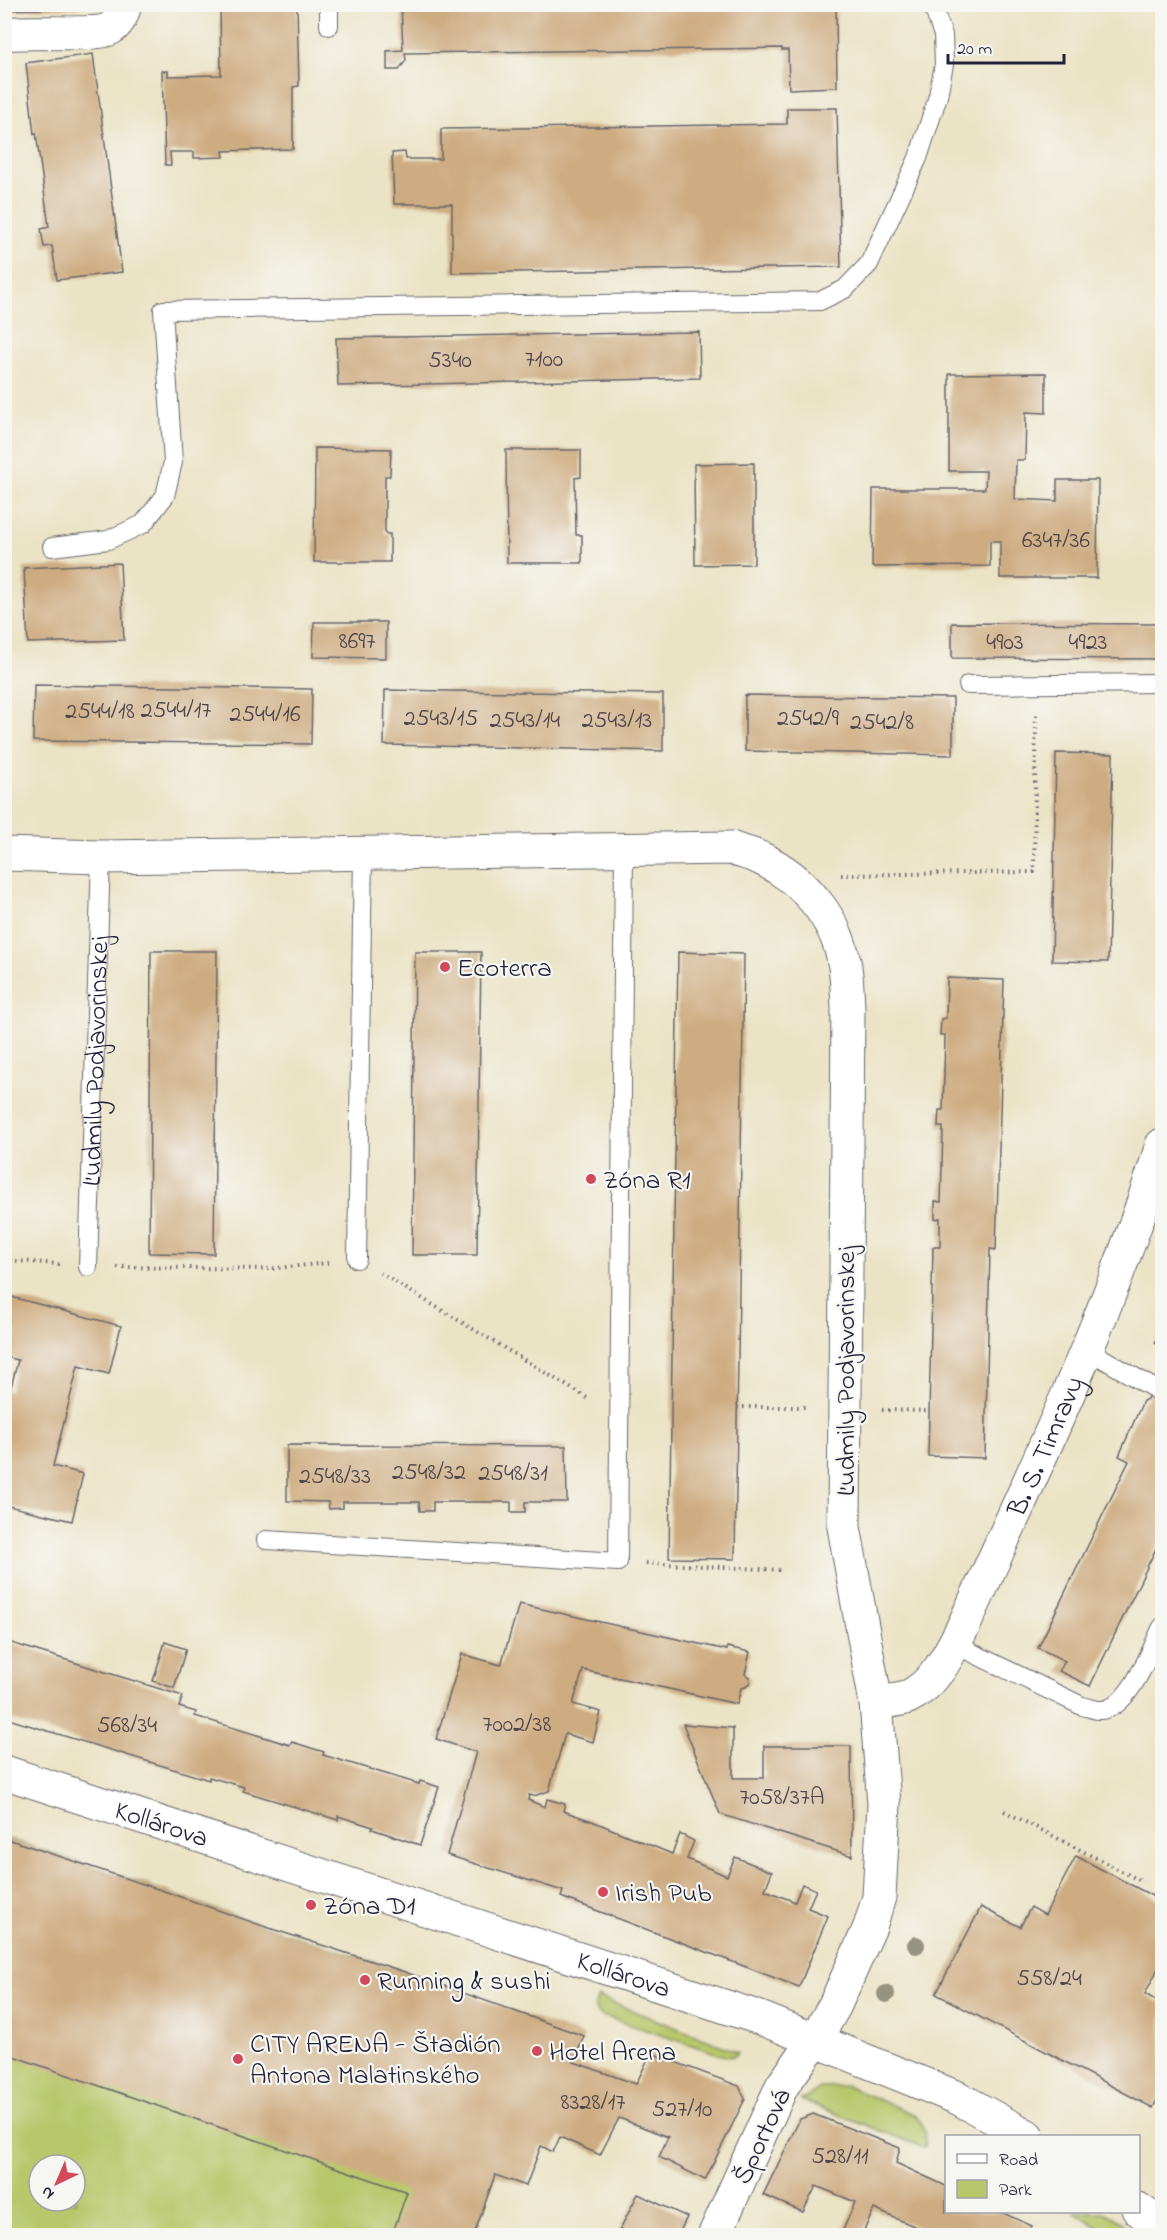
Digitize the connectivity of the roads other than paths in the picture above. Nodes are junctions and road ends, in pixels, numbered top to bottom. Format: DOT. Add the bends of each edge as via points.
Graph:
graph roads {
  1 [pos="125,4"];
  2 [pos="329,4"];
  3 [pos="932,4"];
  4 [pos="329,26"];
  5 [pos="4,34"];
  6 [pos="52,547"];
  7 [pos="1162,683"];
  8 [pos="968,685"];
  9 [pos="624,849"];
  10 [pos="363,853"];
  11 [pos="4,854"];
  12 [pos="101,857"];
  13 [pos="1162,1145"];
  14 [pos="1155,1198"];
  15 [pos="357,1259"];
  16 [pos="88,1266"];
  17 [pos="1088,1350"];
  18 [pos="1162,1393"];
  19 [pos="266,1540"];
  20 [pos="1162,1627"];
  21 [pos="954,1644"];
  22 [pos="876,1703"];
  23 [pos="4,1772"];
  24 [pos="814,2040"];
  25 [pos="1025,2135"];
  26 [pos="1140,2210"];
  27 [pos="1162,2226"];
  28 [pos="714,2235"];
  1 -- 5 [label="street" via="123,15 111,29"];
  2 -- 4 [label="lane"];
  3 -- 6 [label="lane" via="943,35 944,64 938,96 918,158 894,213 869,264 845,289 820,301 163,310 173,462 165,496 142,524 108,540"];
  7 -- 8 [label="lane"];
  9 -- 10 [label="street, Ľudmily Podjavorinskej"];
  9 -- 19 [label="lane" via="618,1562"];
  9 -- 22 [label="street, Ľudmily Podjavorinskej" via="731,848 761,859 790,876 815,899 844,960 848,1007 844,1527"];
  10 -- 12 [label="street, Ľudmily Podjavorinskej"];
  10 -- 15 [label="lane"];
  11 -- 12 [label="street, Ľudmily Podjavorinskej"];
  12 -- 16 [label="lane, Ľudmily Podjavorinskej"];
  13 -- 14 [label="street, B. S. Timravy"];
  14 -- 17 [label="street, B. S. Timravy"];
  17 -- 18 [label="lane"];
  17 -- 21 [label="street, B. S. Timravy"];
  20 -- 21 [label="lane" via="1131,1688 1120,1702 1102,1710 1082,1706"];
  21 -- 22 [label="street, B. S. Timravy" via="943,1665 908,1697"];
  22 -- 24 [label="street, Ľudmily Podjavorinskej" via="884,1804 879,1897 843,1988"];
  23 -- 24 [label="street, Kollárova" via="760,2018"];
  24 -- 25 [label="street, Kollárova" via="958,2098"];
  24 -- 28 [label="street, Športová" via="782,2086"];
  26 -- 27 [label="street"];
}
